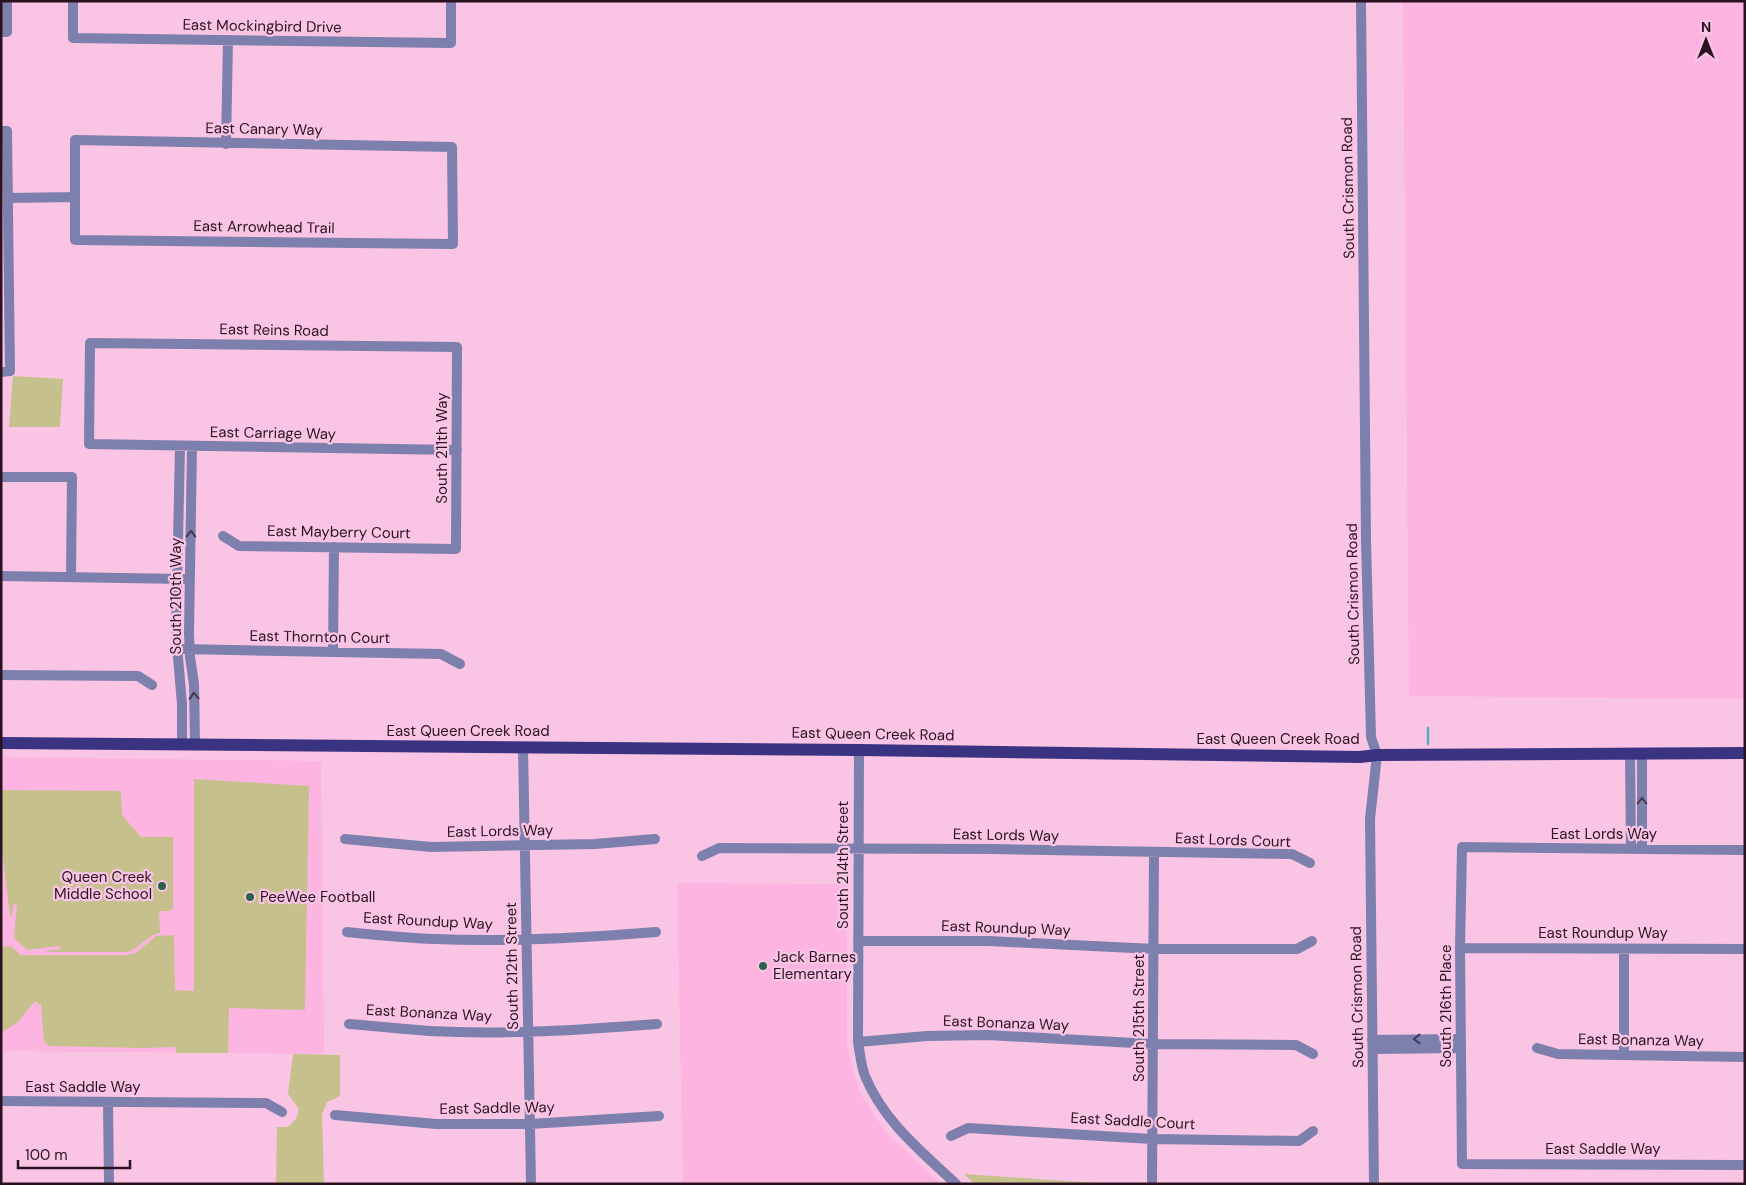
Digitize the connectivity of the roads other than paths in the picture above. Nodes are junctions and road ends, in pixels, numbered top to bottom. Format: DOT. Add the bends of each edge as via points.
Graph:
graph roads {
  1 [pos="7,1"];
  2 [pos="72,1"];
  3 [pos="451,1"];
  4 [pos="1361,1"];
  5 [pos="4,32"];
  6 [pos="228,40"];
  7 [pos="4,131"];
  8 [pos="226,144"];
  9 [pos="74,197"];
  10 [pos="9,198"];
  11 [pos="453,244"];
  12 [pos="5,276"];
  13 [pos="457,347"];
  14 [pos="6,371"];
  15 [pos="89,444"];
  16 [pos="180,447"];
  17 [pos="192,447"];
  18 [pos="457,450"];
  19 [pos="1,477"];
  20 [pos="223,536"];
  21 [pos="334,547"];
  22 [pos="456,549"];
  23 [pos="1,576"];
  24 [pos="71,577"];
  25 [pos="178,579"];
  26 [pos="190,579"];
  27 [pos="177,649"];
  28 [pos="189,650"];
  29 [pos="333,652"];
  30 [pos="460,664"];
  31 [pos="1,675"];
  32 [pos="152,684"];
  33 [pos="1,743"];
  34 [pos="189,744"];
  35 [pos="523,747"];
  36 [pos="859,750"];
  37 [pos="1636,753"];
  38 [pos="1745,753"];
  39 [pos="1377,754"];
  40 [pos="345,839"];
  41 [pos="655,839"];
  42 [pos="525,847"];
  43 [pos="858,848"];
  44 [pos="1462,848"];
  45 [pos="1636,849"];
  46 [pos="1745,850"];
  47 [pos="1154,853"];
  48 [pos="702,856"];
  49 [pos="1310,863"];
  50 [pos="347,932"];
  51 [pos="656,932"];
  52 [pos="527,940"];
  53 [pos="858,941"];
  54 [pos="1312,941"];
  55 [pos="1154,948"];
  56 [pos="1460,948"];
  57 [pos="1624,949"];
  58 [pos="1745,949"];
  59 [pos="349,1024"];
  60 [pos="657,1024"];
  61 [pos="528,1032"];
  62 [pos="858,1042"];
  63 [pos="1154,1044"];
  64 [pos="1373,1044"];
  65 [pos="1461,1044"];
  66 [pos="1538,1048"];
  67 [pos="1313,1054"];
  68 [pos="1624,1055"];
  69 [pos="1745,1057"];
  70 [pos="1,1101"];
  71 [pos="108,1102"];
  72 [pos="282,1112"];
  73 [pos="335,1115"];
  74 [pos="659,1116"];
  75 [pos="530,1124"];
  76 [pos="1313,1131"];
  77 [pos="951,1136"];
  78 [pos="1152,1139"];
  79 [pos="1462,1164"];
  80 [pos="1745,1165"];
  81 [pos="109,1184"];
  82 [pos="531,1184"];
  83 [pos="956,1184"];
  84 [pos="1152,1184"];
  85 [pos="1374,1184"];
  1 -- 5 [label="street"];
  2 -- 6 [label="street, East Mockingbird Drive" via="73,38"];
  3 -- 6 [label="street, East Mockingbird Drive" via="451,43"];
  4 -- 39 [label="street, South Crismon Road" via="1366,549 1371,737"];
  6 -- 8 [label="street"];
  7 -- 10 [label="street"];
  8 -- 9 [label="street, East Canary Way" via="75,140"];
  8 -- 11 [label="street, East Canary Way" via="452,147"];
  9 -- 10 [label="street"];
  9 -- 11 [label="street, East Arrowhead Trail" via="75,240"];
  10 -- 12 [label="street"];
  12 -- 14 [label="street"];
  13 -- 15 [label="street, East Reins Road" via="90,343"];
  13 -- 18 [label="street, South 211th Way"];
  15 -- 16 [label="street, East Carriage Way"];
  16 -- 17 [label="street, East Carriage Way"];
  16 -- 25 [label="street, South 210th Way"];
  17 -- 18 [label="street, East Carriage Way"];
  26 -- 17 [label="street, South 210th Way, one-way"];
  18 -- 22 [label="street, South 211th Way"];
  19 -- 24 [label="street" via="72,477"];
  20 -- 21 [label="street, East Mayberry Court" via="239,546"];
  21 -- 22 [label="street, East Mayberry Court"];
  21 -- 29 [label="street"];
  23 -- 24 [label="street"];
  24 -- 25 [label="street"];
  25 -- 26 [label="street"];
  25 -- 27 [label="street, South 210th Way"];
  26 -- 28 [label="street, South 210th Way"];
  27 -- 28 [label="street, East Thornton Court"];
  27 -- 34 [label="street, South 210th Way"];
  28 -- 29 [label="street, East Thornton Court"];
  34 -- 28 [label="street, South 210th Way, one-way" via="194,684"];
  29 -- 30 [label="street, East Thornton Court" via="441,654"];
  31 -- 32 [label="street" via="138,676"];
  33 -- 34 [label="main road, East Queen Creek Road"];
  34 -- 35 [label="main road, East Queen Creek Road"];
  35 -- 36 [label="main road, East Queen Creek Road"];
  35 -- 42 [label="street, South 212th Street"];
  36 -- 39 [label="main road, East Queen Creek Road" via="1360,757"];
  36 -- 43 [label="street, South 214th Street"];
  37 -- 38 [label="main road, East Queen Creek Road"];
  37 -- 39 [label="main road, East Queen Creek Road"];
  37 -- 45 [label="street"];
  39 -- 64 [label="street, South Crismon Road" via="1370,819"];
  40 -- 42 [label="street, East Lords Way" via="431,847"];
  41 -- 42 [label="street, East Lords Way"];
  42 -- 52 [label="street, South 212th Street"];
  43 -- 47 [label="street, East Lords Way"];
  43 -- 48 [label="street" via="719,848"];
  43 -- 53 [label="street, South 214th Street"];
  44 -- 45 [label="street, East Lords Way"];
  44 -- 56 [label="street, South 216th Place"];
  45 -- 46 [label="street, East Lords Way"];
  47 -- 49 [label="street, East Lords Court" via="1292,854"];
  47 -- 55 [label="street, South 215th Street"];
  50 -- 52 [label="street, East Roundup Way" via="434,940"];
  51 -- 52 [label="street, East Roundup Way"];
  52 -- 61 [label="street, South 212th Street"];
  53 -- 55 [label="street, East Roundup Way" via="988,941"];
  53 -- 62 [label="street, South 214th Street"];
  54 -- 55 [label="street, East Roundup Way" via="1297,949"];
  55 -- 63 [label="street, South 215th Street"];
  56 -- 57 [label="street, East Roundup Way"];
  56 -- 65 [label="street, South 216th Place"];
  57 -- 58 [label="street, East Roundup Way"];
  57 -- 68 [label="street"];
  59 -- 61 [label="street, East Bonanza Way" via="430,1031"];
  60 -- 61 [label="street, East Bonanza Way"];
  61 -- 75 [label="street, South 212th Street"];
  62 -- 63 [label="street, East Bonanza Way" via="988,1035"];
  62 -- 83 [label="street, South 214th Street" via="864,1074 876,1099 898,1129"];
  63 -- 67 [label="street, East Bonanza Way" via="1296,1045"];
  63 -- 78 [label="street, South 215th Street"];
  64 -- 65 [label="street"];
  64 -- 85 [label="street, South Crismon Road"];
  65 -- 79 [label="street, South 216th Place"];
  66 -- 68 [label="street, East Bonanza Way" via="1558,1054"];
  68 -- 69 [label="street, East Bonanza Way"];
  70 -- 71 [label="street, East Saddle Way"];
  71 -- 72 [label="street, East Saddle Way" via="266,1103"];
  71 -- 81 [label="street"];
  73 -- 75 [label="street, East Saddle Way" via="436,1124"];
  74 -- 75 [label="street, East Saddle Way"];
  75 -- 82 [label="street, South 212th Street"];
  76 -- 78 [label="street, East Saddle Court" via="1299,1141"];
  77 -- 78 [label="street, East Saddle Court" via="968,1128"];
  78 -- 84 [label="street, South 215th Street"];
  79 -- 80 [label="street, East Saddle Way"];
}
